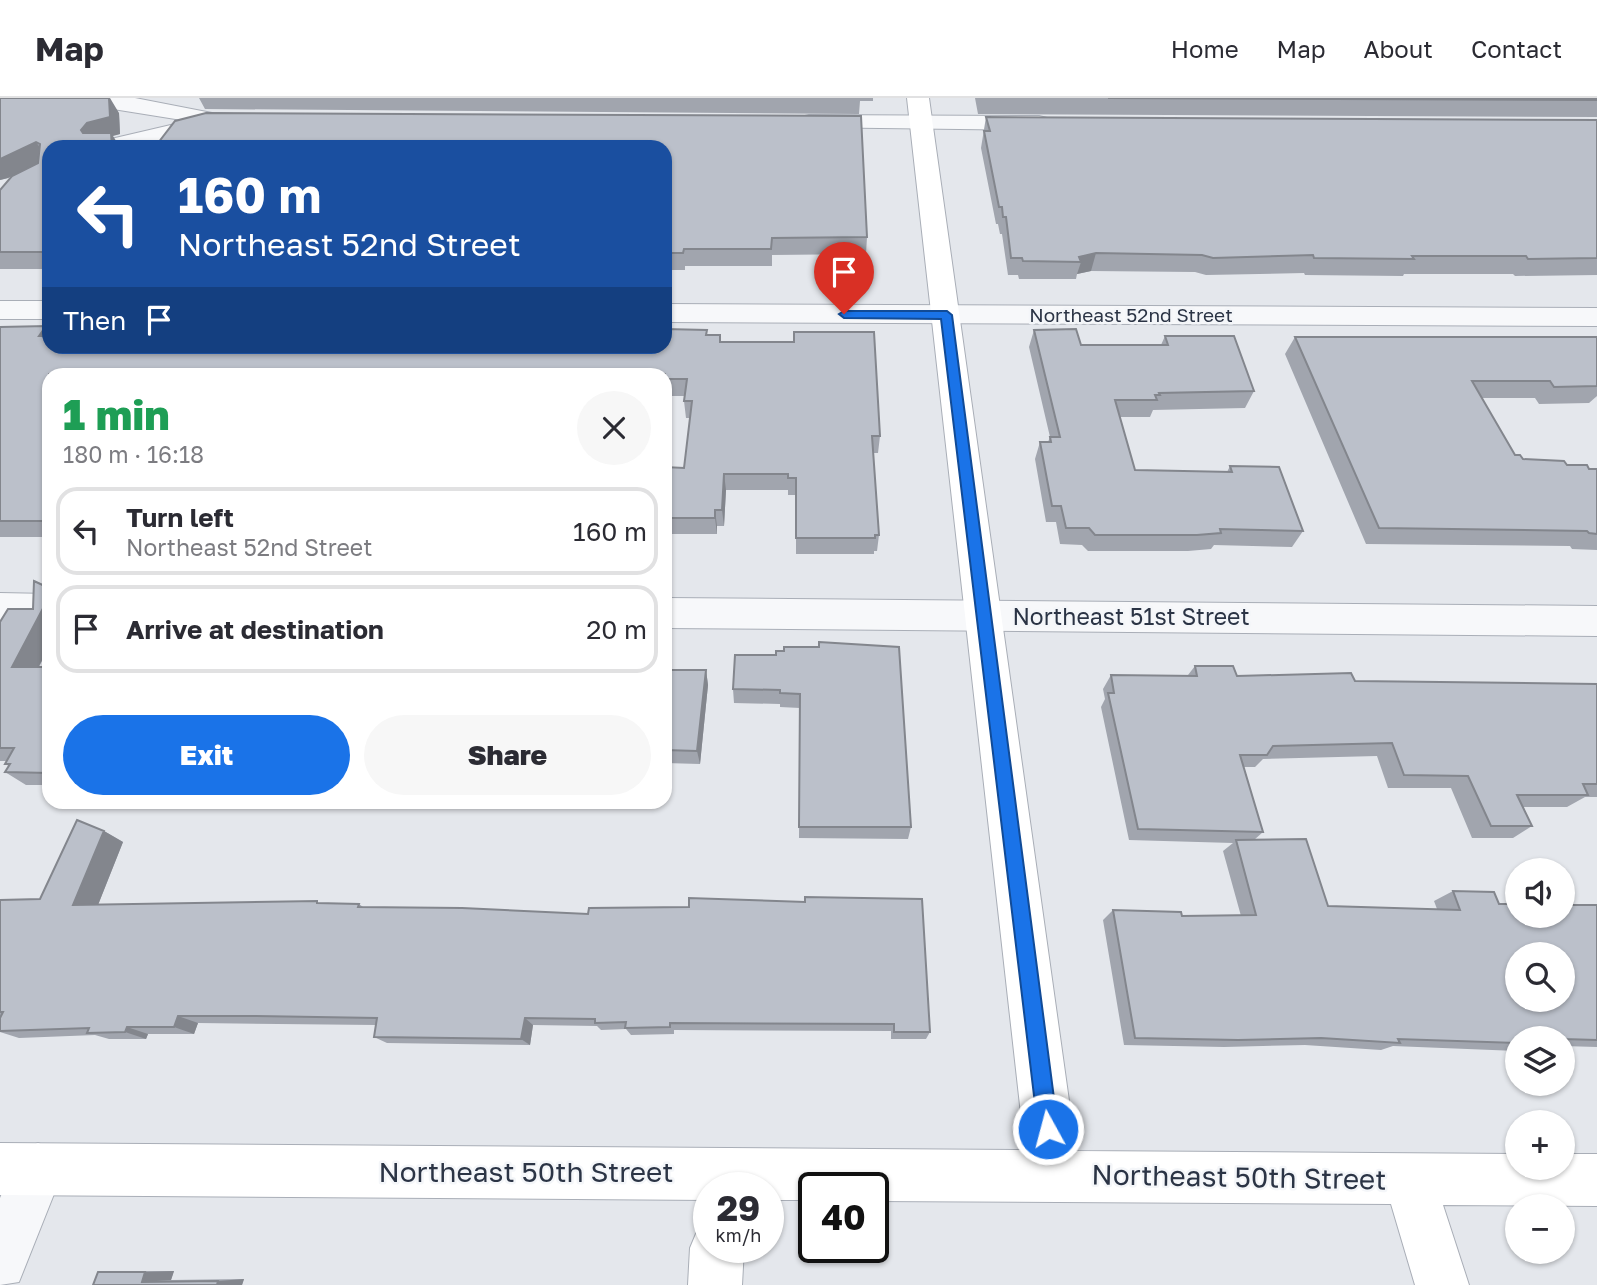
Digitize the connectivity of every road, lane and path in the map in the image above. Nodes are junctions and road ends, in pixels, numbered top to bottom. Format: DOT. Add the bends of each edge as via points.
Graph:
graph roads {
  1 [pos="88,98"];
  2 [pos="920,110"];
  3 [pos="212,120"];
  4 [pos="268,120"];
  5 [pos="784,122"];
  6 [pos="1056,123"];
  7 [pos="138,140"];
  8 [pos="0,310"];
  9 [pos="42,310"];
  10 [pos="672,313"];
  11 [pos="947,315"];
  12 [pos="1597,317"];
  13 [pos="0,607"];
  14 [pos="42,608"];
  15 [pos="672,613"];
  16 [pos="984,616"];
  17 [pos="1597,621"];
  18 [pos="19,1169"];
  19 [pos="1054,1175"];
  20 [pos="1409,1178"];
  21 [pos="784,1180"];
  22 [pos="693,1181"];
  23 [pos="1597,1181"];
  24 [pos="0,1262"];
  25 [pos="716,1263"];
  26 [pos="715,1285"];
  27 [pos="1442,1285"];
  1 -- 3 [label="street"];
  2 -- 5 [label="street"];
  2 -- 6 [label="street"];
  2 -- 11 [label="street"];
  3 -- 4 [label="street"];
  3 -- 7 [label="street"];
  8 -- 9 [label="street"];
  10 -- 11 [label="street, Northeast 52nd Street"];
  11 -- 12 [label="street, Northeast 52nd Street"];
  11 -- 16 [label="street"];
  13 -- 14 [label="street"];
  15 -- 16 [label="street, Northeast 51st Street"];
  16 -- 17 [label="street, Northeast 51st Street"];
  16 -- 19 [label="street"];
  18 -- 22 [label="street, Northeast 50th Street"];
  18 -- 24 [label="street"];
  19 -- 20 [label="street, Northeast 50th Street"];
  19 -- 21 [label="street, Northeast 50th Street"];
  20 -- 23 [label="street, Northeast 50th Street"];
  20 -- 27 [label="street"];
  25 -- 26 [label="street"];
}
